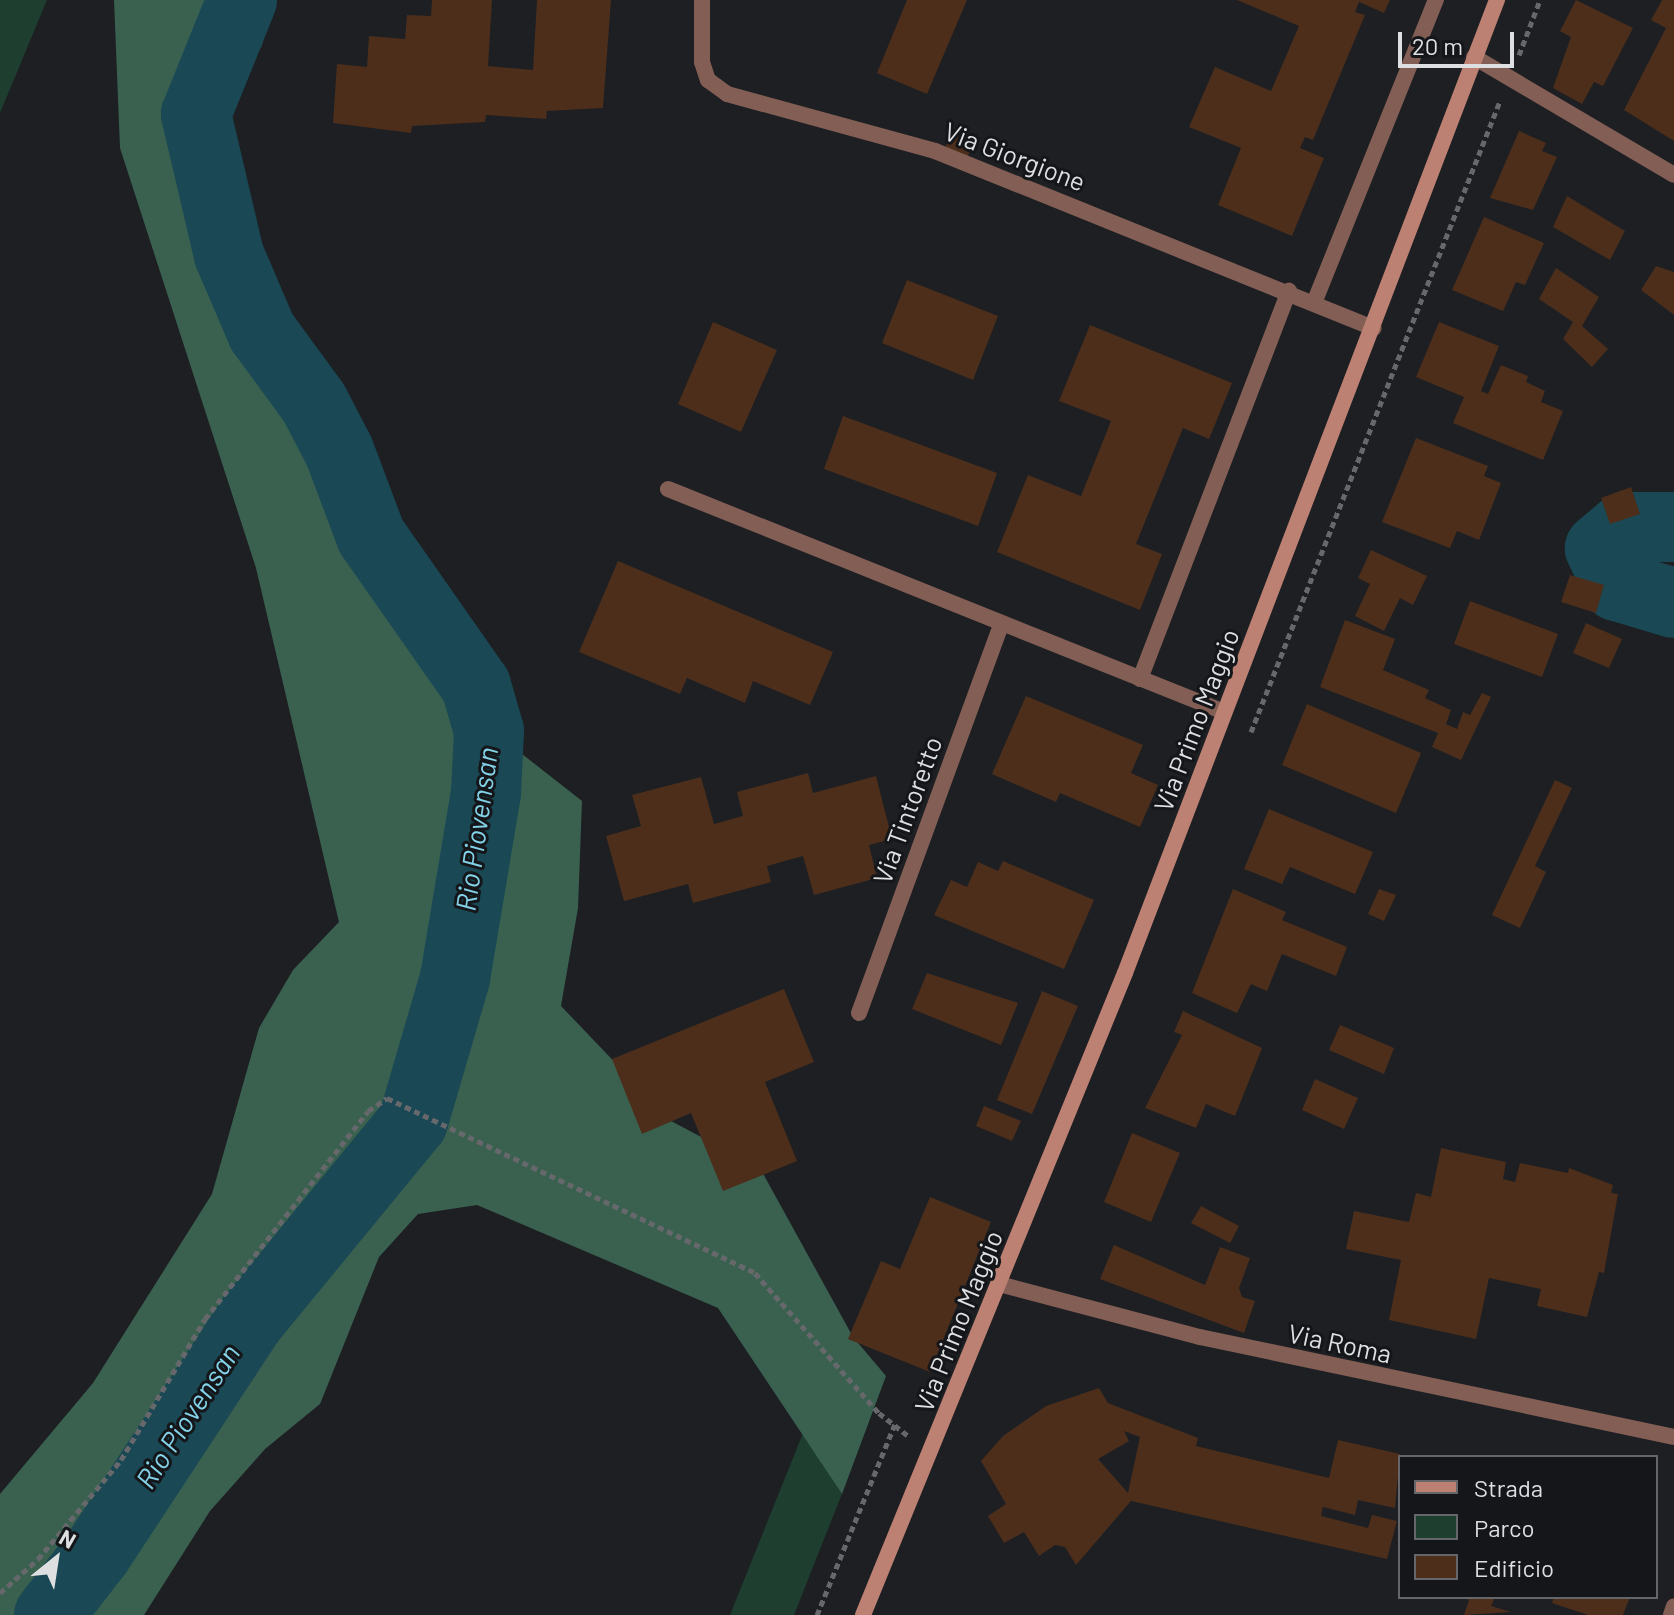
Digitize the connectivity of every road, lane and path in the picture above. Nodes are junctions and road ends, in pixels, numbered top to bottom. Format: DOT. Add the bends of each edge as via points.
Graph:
graph roads {
  1 [pos="702,0"];
  2 [pos="1436,0"];
  3 [pos="1497,0"];
  4 [pos="1474,57"];
  5 [pos="1674,175"];
  6 [pos="1289,291"];
  7 [pos="1314,303"];
  8 [pos="1374,328"];
  9 [pos="668,489"];
  10 [pos="1001,624"];
  11 [pos="1140,679"];
  12 [pos="1224,712"];
  13 [pos="859,1013"];
  14 [pos="999,1284"];
  15 [pos="895,1424"];
  16 [pos="1674,1437"];
  17 [pos="930,1452"];
  18 [pos="0,1593"];
  19 [pos="1674,1606"];
  20 [pos="817,1615"];
  21 [pos="863,1615"];
  22 [pos="1671,1615"];
  1 -- 6 [label="street, Via Giorgione" via="702,62 708,80 727,94 935,151"];
  2 -- 7 [label="street"];
  3 -- 4 [label="street, Via Primo Maggio"];
  4 -- 5 [label="street"];
  4 -- 8 [label="street, Via Primo Maggio"];
  6 -- 7 [label="street, Via Giorgione"];
  6 -- 11 [label="street"];
  7 -- 8 [label="street, Via Giorgione"];
  8 -- 12 [label="street, Via Primo Maggio"];
  9 -- 10 [label="street"];
  10 -- 11 [label="street"];
  10 -- 13 [label="street, Via Tintoretto"];
  11 -- 12 [label="street"];
  12 -- 14 [label="street, Via Primo Maggio"];
  14 -- 16 [label="street, Via Roma" via="1200,1337"];
  14 -- 17 [label="street, Via Primo Maggio"];
  15 -- 17 [label="path"];
  15 -- 18 [label="path" via="755,1273 396,1099 378,1101 205,1319 121,1460 38,1559"];
  15 -- 20 [label="path"];
  17 -- 21 [label="street, Via Primo Maggio"];
  19 -- 22 [label="street"];
}
